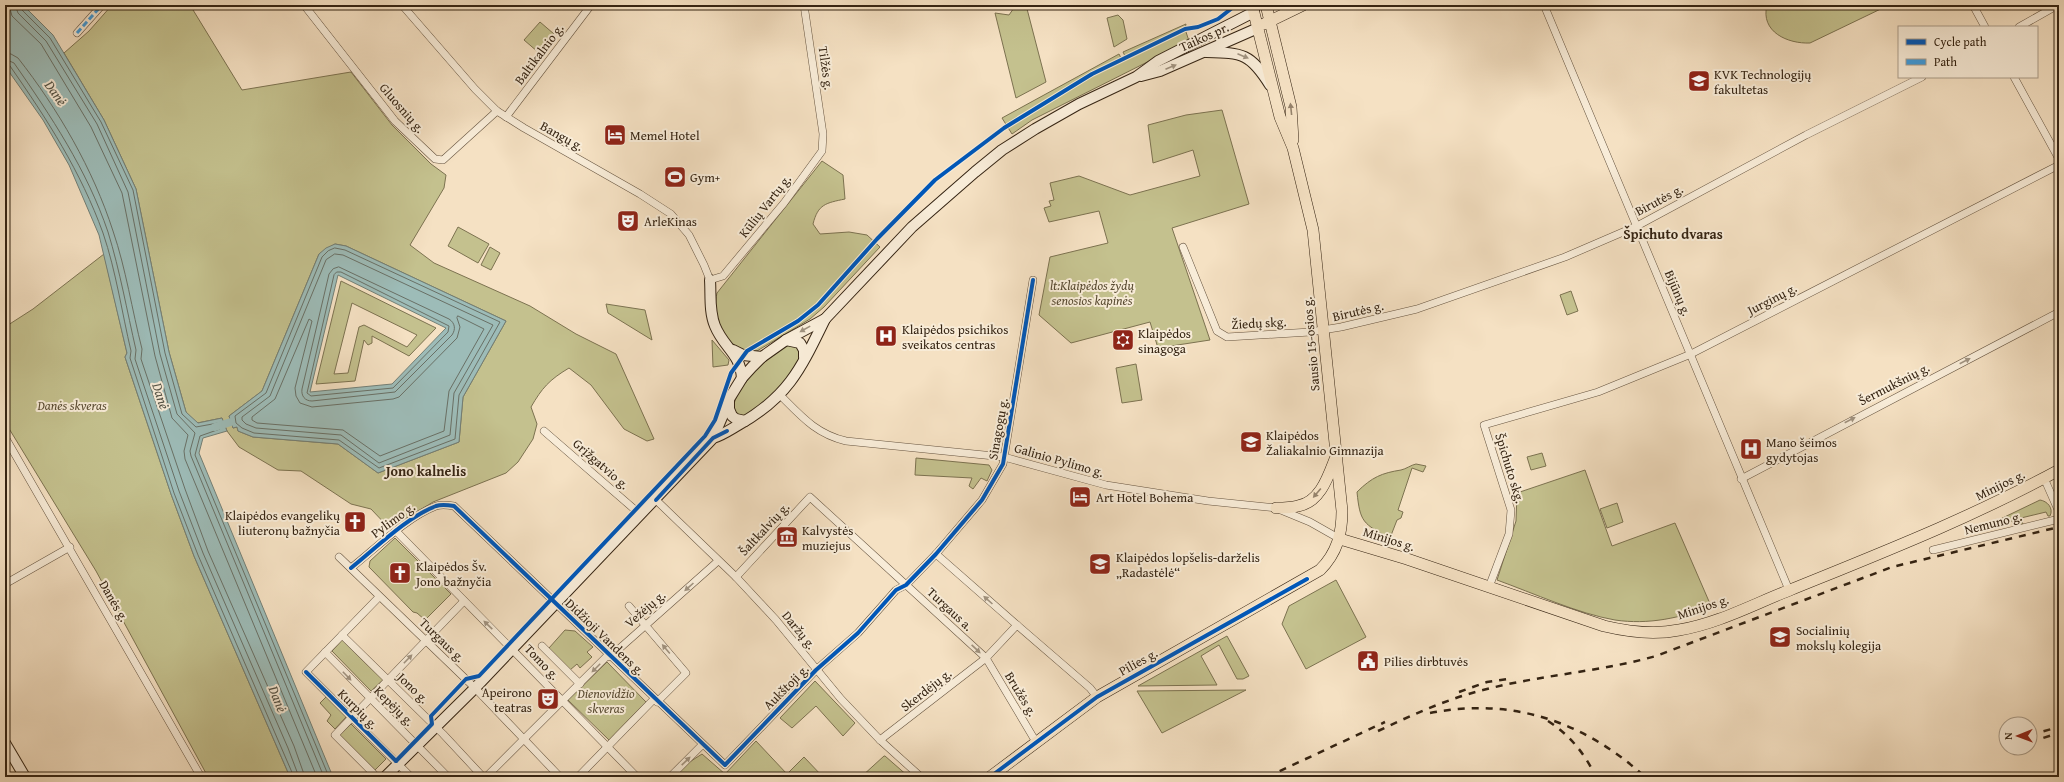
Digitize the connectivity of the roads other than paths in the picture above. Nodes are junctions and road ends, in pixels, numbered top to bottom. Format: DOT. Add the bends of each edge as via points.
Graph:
graph roads {
  1 [pos="102,5"];
  2 [pos="304,5"];
  3 [pos="402,5"];
  4 [pos="591,5"];
  5 [pos="804,5"];
  6 [pos="1303,5"];
  7 [pos="1544,5"];
  8 [pos="1973,5"];
  9 [pos="2058,5"];
  10 [pos="1267,6"];
  11 [pos="1253,9"];
  12 [pos="1270,22"];
  13 [pos="1984,26"];
  14 [pos="2021,26"];
  15 [pos="1258,28"];
  16 [pos="77,32"];
  17 [pos="1204,52"];
  18 [pos="1136,77"];
  19 [pos="1920,78"];
  20 [pos="2015,78"];
  21 [pos="1273,89"];
  22 [pos="497,111"];
  23 [pos="506,117"];
  24 [pos="823,134"];
  25 [pos="2056,147"];
  26 [pos="1293,148"];
  27 [pos="2059,159"];
  28 [pos="2059,165"];
  29 [pos="1637,226"];
  30 [pos="1183,247"];
  31 [pos="710,280"];
  32 [pos="1033,280"];
  33 [pos="2059,312"];
  34 [pos="824,319"];
  35 [pos="1324,331"];
  36 [pos="786,340"];
  37 [pos="730,348"];
  38 [pos="1691,354"];
  39 [pos="762,357"];
  40 [pos="804,357"];
  41 [pos="742,378"];
  42 [pos="780,395"];
  43 [pos="730,399"];
  44 [pos="745,421"];
  45 [pos="1484,425"];
  46 [pos="544,431"];
  47 [pos="5,437"];
  48 [pos="713,438"];
  49 [pos="1004,457"];
  50 [pos="1336,459"];
  51 [pos="2059,470"];
  52 [pos="2044,478"];
  53 [pos="1741,479"];
  54 [pos="810,497"];
  55 [pos="656,500"];
  56 [pos="454,506"];
  57 [pos="1276,508"];
  58 [pos="2059,512"];
  59 [pos="641,515"];
  60 [pos="2059,519"];
  61 [pos="396,531"];
  62 [pos="1340,539"];
  63 [pos="70,547"];
  64 [pos="1933,550"];
  65 [pos="936,554"];
  66 [pos="339,557"];
  67 [pos="718,561"];
  68 [pos="351,568"];
  69 [pos="736,577"];
  70 [pos="5,584"];
  71 [pos="906,584"];
  72 [pos="1489,587"];
  73 [pos="896,590"];
  74 [pos="1789,590"];
  75 [pos="379,597"];
  76 [pos="464,601"];
  77 [pos="556,604"];
  78 [pos="629,606"];
  79 [pos="646,625"];
  80 [pos="1018,626"];
  81 [pos="342,635"];
  82 [pos="426,641"];
  83 [pos="542,646"];
  84 [pos="513,649"];
  85 [pos="325,652"];
  86 [pos="611,656"];
  87 [pos="986,658"];
  88 [pos="816,670"];
  89 [pos="388,681"];
  90 [pos="580,684"];
  91 [pos="476,688"];
  92 [pos="1097,697"];
  93 [pos="370,699"];
  94 [pos="563,700"];
  95 [pos="656,700"];
  96 [pos="352,718"];
  97 [pos="436,727"];
  98 [pos="524,739"];
  99 [pos="880,740"];
  100 [pos="1036,742"];
  101 [pos="5,743"];
  102 [pos="702,745"];
  103 [pos="417,746"];
  104 [pos="608,747"];
  105 [pos="399,764"];
  106 [pos="725,765"];
  107 [pos="374,774"];
  108 [pos="25,777"];
  109 [pos="201,777"];
  110 [pos="385,777"];
  111 [pos="411,777"];
  112 [pos="448,777"];
  113 [pos="485,777"];
  114 [pos="560,777"];
  115 [pos="578,777"];
  116 [pos="637,777"];
  117 [pos="670,777"];
  118 [pos="922,777"];
  119 [pos="990,777"];
  1 -- 16 [label="street"];
  2 -- 22 [label="street, Gluosnių g." via="394,121 435,159 443,160"];
  3 -- 22 [label="street, Bangų g."];
  4 -- 23 [label="street, Baltikalnio g."];
  5 -- 24 [label="street, Tilžės g."];
  6 -- 12 [label="main road, Taikos pr."];
  7 -- 29 [label="street, Bijūnų g."];
  8 -- 13 [label="street"];
  9 -- 14 [label="street"];
  10 -- 11 [label="main road, Taikos pr."];
  10 -- 12 [label="main road, Sausio 15-osios g."];
  11 -- 15 [label="main road, Sausio 15-osios g."];
  11 -- 18 [label="street, Taikos pr." via="1158,61"];
  12 -- 15 [label="main road, Taikos pr."];
  26 -- 12 [label="main road, Sausio 15-osios g., one-way" via="1291,107"];
  15 -- 17 [label="street, Taikos pr."];
  15 -- 21 [label="main road, Sausio 15-osios g."];
  18 -- 17 [label="street, Taikos pr., one-way" via="1160,71"];
  17 -- 21 [label="street, one-way" via="1247,57 1262,72"];
  18 -- 34 [label="street, Taikos pr." via="1079,104 1002,150 912,227"];
  19 -- 29 [label="street, Birutės g." via="1806,135"];
  20 -- 25 [label="street"];
  21 -- 26 [label="main road, Sausio 15-osios g." via="1280,117"];
  22 -- 23 [label="street, Bangų g."];
  23 -- 31 [label="street, Bangų g." via="661,207 680,223 689,235"];
  24 -- 31 [label="street, Kūlių Vartų g." via="822,151 784,202 723,276"];
  25 -- 27 [label="street"];
  26 -- 35 [label="main road, Sausio 15-osios g." via="1313,230"];
  28 -- 38 [label="street, Jurginų g."];
  29 -- 35 [label="street, Birutės g." via="1565,257 1417,309"];
  29 -- 38 [label="street, Bijūnų g."];
  30 -- 35 [label="street, Žiedų skg." via="1217,331 1227,337"];
  31 -- 37 [label="street" via="714,325"];
  32 -- 49 [label="street, Sinagogų g."];
  53 -- 33 [label="street, Šermukšnių g., one-way"];
  34 -- 36 [label="street, Taikos pr., one-way"];
  34 -- 40 [label="street, Taikos pr."];
  35 -- 50 [label="main road, Sausio 15-osios g."];
  36 -- 39 [label="street, Taikos pr."];
  36 -- 40 [label="street" via="800,342"];
  37 -- 39 [label="street" via="743,355"];
  37 -- 41 [label="street" via="739,360"];
  38 -- 45 [label="street, Jurginų g." via="1598,392"];
  38 -- 53 [label="street, Bijūnų g."];
  39 -- 41 [label="street, Taikos pr."];
  40 -- 42 [label="street, Taikos pr." via="793,379"];
  41 -- 43 [label="street, Taikos pr."];
  42 -- 44 [label="street, Taikos pr."];
  42 -- 49 [label="street, Galinio Pylimo g." via="821,433 833,438"];
  43 -- 44 [label="street" via="729,409 732,416"];
  43 -- 48 [label="street, Taikos pr."];
  44 -- 48 [label="street, Taikos pr."];
  45 -- 72 [label="street, Špichuto skg." via="1512,510 1509,534"];
  46 -- 59 [label="street, Grįžgatvio g."];
  47 -- 63 [label="street, Danės g."];
  48 -- 55 [label="street"];
  49 -- 57 [label="street, Galinio Pylimo g." via="1106,485 1208,501"];
  49 -- 65 [label="street, Sinagogų g." via="1000,471 982,500"];
  50 -- 57 [label="main road, one-way" via="1322,488 1309,502 1299,506"];
  50 -- 62 [label="main road, Sausio 15-osios g." via="1342,511"];
  51 -- 52 [label="main road, Minijos g."];
  52 -- 58 [label="street"];
  52 -- 74 [label="main road, Minijos g." via="1944,526"];
  53 -- 74 [label="street, Bijūnų g."];
  54 -- 69 [label="street, Šaltkalvių g."];
  54 -- 71 [label="street, Turgaus a."];
  55 -- 59 [label="street"];
  55 -- 67 [label="street, Daržų g."];
  56 -- 61 [label="street, Pylimo g." via="437,506"];
  56 -- 77 [label="street, Didžioji Vandens g."];
  57 -- 62 [label="street, Galinio Pylimo g." via="1310,522"];
  59 -- 77 [label="street"];
  60 -- 64 [label="street, Nemuno g."];
  61 -- 68 [label="street, Pylimo g."];
  61 -- 76 [label="street, Tomo g."];
  62 -- 72 [label="main road, Minijos g."];
  62 -- 92 [label="main road, Pilies g." via="1327,562 1314,574"];
  63 -- 70 [label="street"];
  63 -- 109 [label="street, Danės g."];
  65 -- 71 [label="street, Sinagogų g."];
  80 -- 65 [label="street, one-way"];
  66 -- 68 [label="street, Turgaus g."];
  67 -- 69 [label="street, Daržų g."];
  67 -- 79 [label="street, Vežėjų g., one-way"];
  68 -- 75 [label="street, Turgaus g."];
  69 -- 88 [label="street, Daržų g." via="776,620"];
  71 -- 73 [label="street, Sinagogų g."];
  71 -- 87 [label="street, Turgaus a., one-way"];
  72 -- 74 [label="main road, Minijos g." via="1604,626 1651,633 1692,628"];
  73 -- 88 [label="street, Aukštoji g." via="858,632"];
  75 -- 81 [label="street, Kurpių g."];
  75 -- 82 [label="street, Turgaus g."];
  76 -- 82 [label="street"];
  84 -- 76 [label="street, Tomo g., one-way"];
  77 -- 84 [label="street"];
  77 -- 86 [label="street, Didžioji Vandens g."];
  78 -- 79 [label="street"];
  79 -- 86 [label="street, Vežėjų g."];
  95 -- 79 [label="street, one-way" via="686,673"];
  80 -- 87 [label="street"];
  80 -- 92 [label="street" via="1090,688"];
  81 -- 85 [label="street, Kurpių g."];
  81 -- 89 [label="street, Jono g."];
  89 -- 82 [label="street, one-way"];
  82 -- 91 [label="street, Turgaus g."];
  83 -- 90 [label="street"];
  84 -- 91 [label="street"];
  84 -- 94 [label="street, Tomo g."];
  85 -- 93 [label="street, Kepėjų g., one-way"];
  85 -- 96 [label="street, Kurpių g." via="306,672"];
  86 -- 90 [label="street, Vežėjų g., one-way"];
  86 -- 95 [label="street, Didžioji Vandens g."];
  87 -- 99 [label="street, Skerdėjų g."];
  87 -- 100 [label="street, Bružės g."];
  88 -- 99 [label="street, Daržų g."];
  88 -- 106 [label="street, Aukštoji g."];
  89 -- 93 [label="street"];
  89 -- 97 [label="street, Jono g."];
  90 -- 94 [label="street, Vežėjų g."];
  91 -- 97 [label="street"];
  91 -- 98 [label="street, Turgaus g."];
  92 -- 100 [label="main road, Pilies g."];
  93 -- 96 [label="street"];
  93 -- 103 [label="street, Kepėjų g."];
  94 -- 98 [label="street, Vežėjų g."];
  94 -- 104 [label="street, Tomo g."];
  95 -- 102 [label="street, Didžioji Vandens g."];
  95 -- 104 [label="street"];
  96 -- 105 [label="street, Kurpių g."];
  96 -- 107 [label="street" via="335,735"];
  97 -- 103 [label="street"];
  97 -- 113 [label="street, Jono g."];
  98 -- 113 [label="street, Vežėjų g."];
  98 -- 114 [label="street, Turgaus g."];
  99 -- 118 [label="street, Daržų g."];
  100 -- 119 [label="main road, Pilies g."];
  101 -- 108 [label="street"];
  102 -- 106 [label="street, Didžioji Vandens g."];
  117 -- 102 [label="street, one-way"];
  103 -- 105 [label="street"];
  103 -- 112 [label="street, Kepėjų g."];
  104 -- 115 [label="street"];
  104 -- 116 [label="street, Tomo g."];
  105 -- 110 [label="street"];
  105 -- 111 [label="street, Kurpių g."];
}
